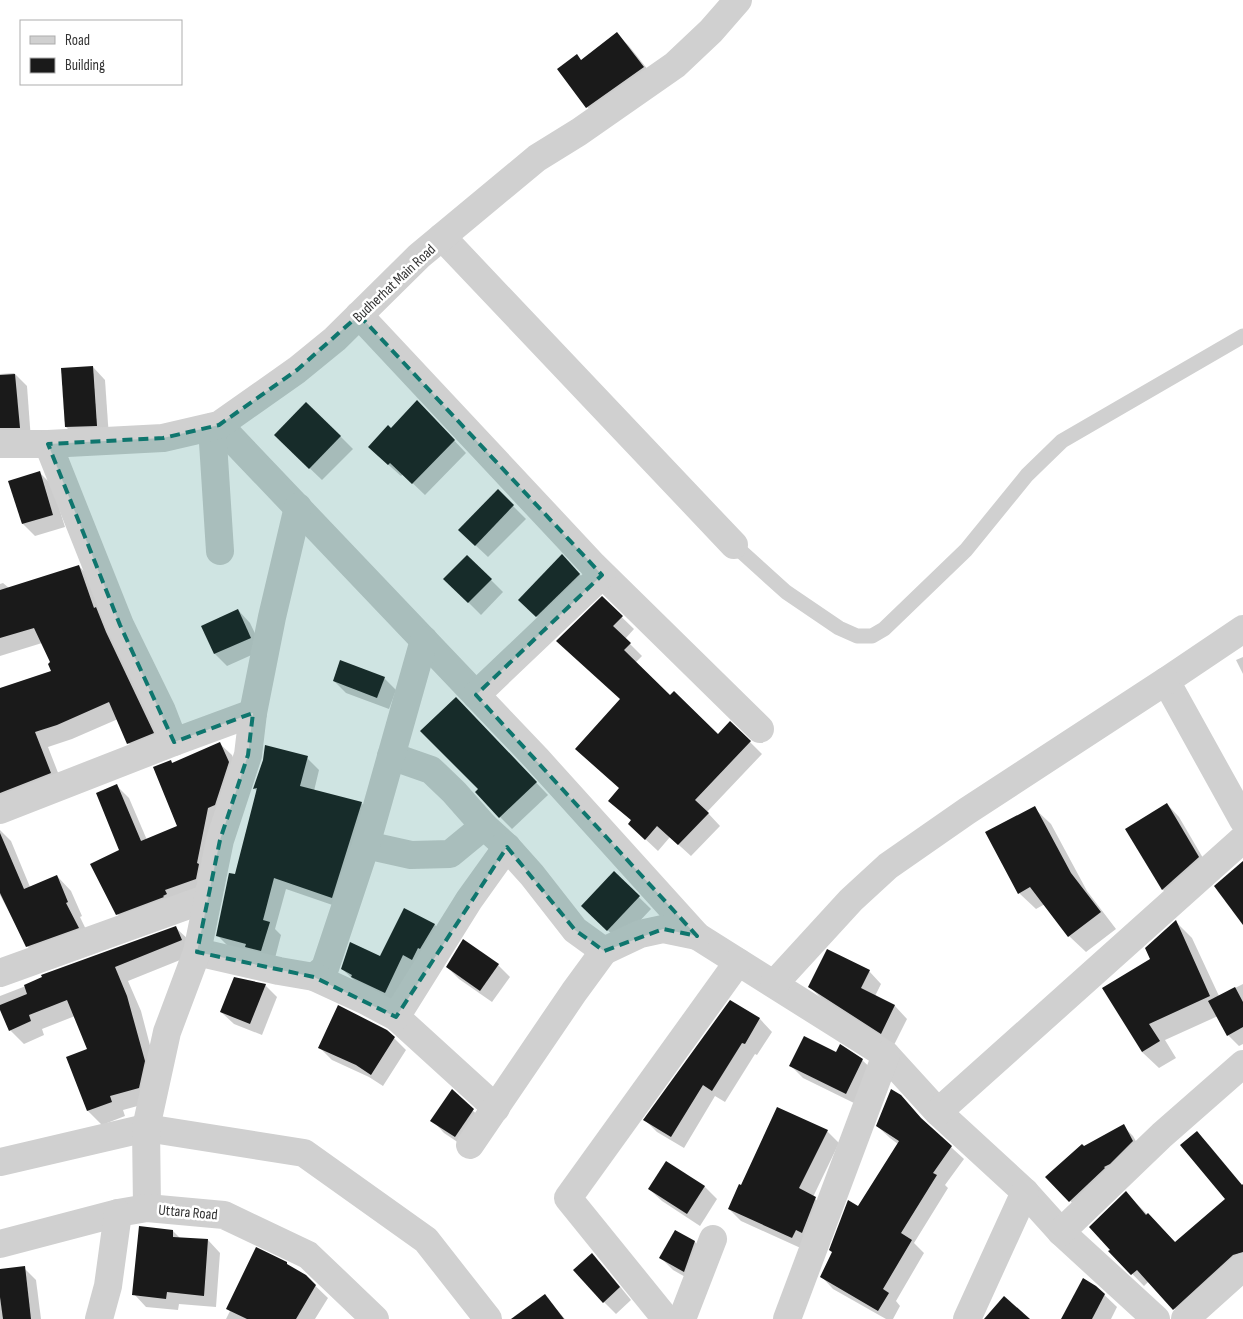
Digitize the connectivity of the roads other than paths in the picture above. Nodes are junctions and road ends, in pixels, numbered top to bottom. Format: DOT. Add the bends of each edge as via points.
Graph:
graph roads {
  1 [pos="738,0"];
  2 [pos="442,237"];
  3 [pos="359,315"];
  4 [pos="1243,336"];
  5 [pos="216,426"];
  6 [pos="0,444"];
  7 [pos="48,444"];
  8 [pos="298,507"];
  9 [pos="734,545"];
  10 [pos="220,551"];
  11 [pos="602,575"];
  12 [pos="1243,629"];
  13 [pos="424,640"];
  14 [pos="1166,681"];
  15 [pos="476,695"];
  16 [pos="253,713"];
  17 [pos="760,729"];
  18 [pos="174,742"];
  19 [pos="391,756"];
  20 [pos="1,807"];
  21 [pos="1243,820"];
  22 [pos="484,826"];
  23 [pos="1243,839"];
  24 [pos="366,845"];
  25 [pos="506,847"];
  26 [pos="208,898"];
  27 [pos="697,936"];
  28 [pos="196,952"];
  29 [pos="604,952"];
  30 [pos="738,962"];
  31 [pos="0,973"];
  32 [pos="314,977"];
  33 [pos="774,984"];
  34 [pos="396,1016"];
  35 [pos="886,1056"];
  36 [pos="1243,1064"];
  37 [pos="496,1108"];
  38 [pos="938,1112"];
  39 [pos="146,1128"];
  40 [pos="470,1145"];
  41 [pos="0,1162"];
  42 [pos="1026,1192"];
  43 [pos="147,1208"];
  44 [pos="118,1213"];
  45 [pos="1061,1232"];
  46 [pos="713,1239"];
  47 [pos="0,1244"];
  48 [pos="1243,1267"];
  49 [pos="99,1319"];
  50 [pos="375,1319"];
  51 [pos="488,1319"];
  52 [pos="666,1319"];
  53 [pos="682,1319"];
  54 [pos="787,1319"];
  55 [pos="967,1319"];
  56 [pos="1156,1319"];
  57 [pos="1185,1319"];
  1 -- 2 [label="street, Budherhat Main Road" via="675,65 537,158"];
  2 -- 3 [label="street, Budherhat Main Road"];
  2 -- 9 [label="street"];
  3 -- 5 [label="street, Budherhat Main Road" via="297,370"];
  3 -- 11 [label="street"];
  4 -- 9 [label="lane" via="1062,441 1027,475 966,550 884,629 872,636 856,636 839,628 786,592"];
  5 -- 7 [label="street, Budherhat Main Road" via="163,438"];
  5 -- 8 [label="street"];
  5 -- 10 [label="street"];
  6 -- 7 [label="street, Budherhat Main Road"];
  7 -- 18 [label="street" via="120,625"];
  8 -- 13 [label="street"];
  8 -- 16 [label="street"];
  11 -- 15 [label="street"];
  11 -- 17 [label="street"];
  12 -- 14 [label="street"];
  13 -- 15 [label="street"];
  13 -- 19 [label="street"];
  14 -- 21 [label="street"];
  14 -- 33 [label="street" via="888,866 851,900"];
  15 -- 27 [label="street"];
  16 -- 18 [label="street"];
  16 -- 26 [label="street" via="248,755 220,840"];
  18 -- 20 [label="street"];
  19 -- 22 [label="street" via="431,770"];
  19 -- 24 [label="street"];
  22 -- 24 [label="street" via="450,854 411,856"];
  22 -- 25 [label="street"];
  23 -- 38 [label="street"];
  24 -- 32 [label="street" via="325,968"];
  25 -- 29 [label="street" via="575,930"];
  25 -- 34 [label="street"];
  26 -- 28 [label="street"];
  26 -- 31 [label="street"];
  27 -- 29 [label="street" via="662,929 640,934"];
  27 -- 30 [label="street"];
  28 -- 32 [label="street"];
  28 -- 39 [label="street" via="167,1032"];
  29 -- 37 [label="street"];
  30 -- 33 [label="street"];
  30 -- 52 [label="street" via="568,1198"];
  32 -- 34 [label="street"];
  33 -- 35 [label="street"];
  34 -- 37 [label="street"];
  35 -- 38 [label="street"];
  35 -- 54 [label="street"];
  36 -- 45 [label="street" via="1162,1135"];
  37 -- 40 [label="street"];
  38 -- 42 [label="street"];
  39 -- 41 [label="street"];
  39 -- 43 [label="street"];
  39 -- 51 [label="street" via="304,1153 426,1240"];
  42 -- 45 [label="street"];
  42 -- 55 [label="street"];
  43 -- 44 [label="street, Uttara Road"];
  43 -- 50 [label="street, Uttara Road" via="224,1215 308,1255"];
  44 -- 47 [label="street, Uttara Road"];
  44 -- 49 [label="street" via="108,1286"];
  45 -- 56 [label="street"];
  46 -- 53 [label="street"];
  48 -- 57 [label="street"];
}
